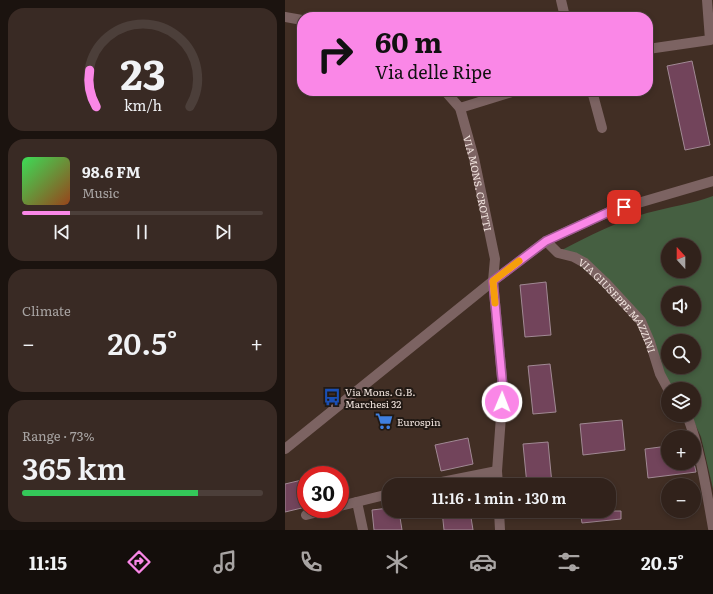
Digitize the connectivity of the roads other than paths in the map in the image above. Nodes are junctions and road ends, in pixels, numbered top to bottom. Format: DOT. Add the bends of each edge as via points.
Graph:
graph roads {
  1 [pos="561,0"];
  2 [pos="707,0"];
  3 [pos="564,12"];
  4 [pos="285,17"];
  5 [pos="297,19"];
  6 [pos="653,47"];
  7 [pos="449,96"];
  8 [pos="499,96"];
  9 [pos="593,96"];
  10 [pos="459,108"];
  11 [pos="602,128"];
  12 [pos="713,181"];
  13 [pos="546,241"];
  14 [pos="493,281"];
  15 [pos="665,382"];
  16 [pos="689,422"];
  17 [pos="285,449"];
  18 [pos="497,471"];
  19 [pos="462,478"];
  20 [pos="498,478"];
  21 [pos="382,496"];
  22 [pos="357,502"];
  23 [pos="349,504"];
  24 [pos="499,518"];
  25 [pos="713,528"];
  26 [pos="363,530"];
  27 [pos="500,530"];
  1 -- 3 [label="street"];
  2 -- 6 [label="street" via="710,40"];
  4 -- 5 [label="street"];
  7 -- 10 [label="street, VIA MONS. CROTTI"];
  8 -- 10 [label="street"];
  9 -- 11 [label="street"];
  10 -- 14 [label="street, VIA MONS. CROTTI" via="474,158 495,259"];
  12 -- 13 [label="street" via="611,211"];
  13 -- 14 [label="street"];
  13 -- 15 [label="street, VIA GIUSEPPE MAZZINI" via="559,253 585,263 641,321"];
  14 -- 17 [label="street"];
  14 -- 18 [label="street, VIA MONS. CROTTI" via="503,389"];
  16 -- 25 [label="street" via="701,458"];
  18 -- 19 [label="street"];
  18 -- 20 [label="street, VIA MONS. CROTTI"];
  21 -- 22 [label="street"];
  22 -- 23 [label="street"];
  22 -- 26 [label="street"];
  24 -- 27 [label="street"];
}
